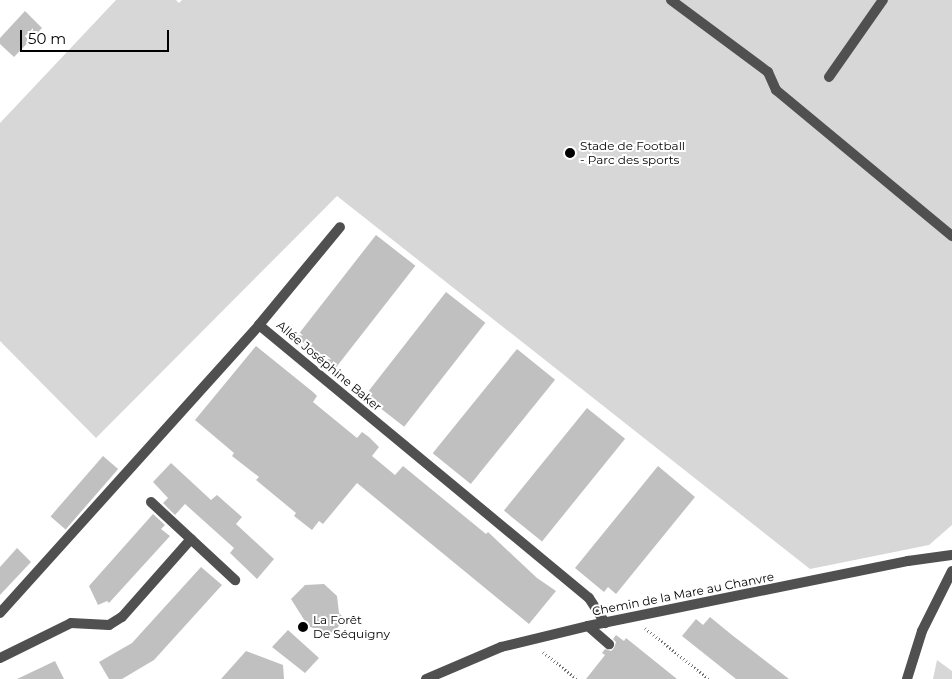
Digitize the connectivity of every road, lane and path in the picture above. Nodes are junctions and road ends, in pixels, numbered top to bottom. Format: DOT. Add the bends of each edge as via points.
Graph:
graph roads {
  1 [pos="671,0"];
  2 [pos="883,0"];
  3 [pos="829,77"];
  4 [pos="340,227"];
  5 [pos="952,236"];
  6 [pos="259,325"];
  7 [pos="151,502"];
  8 [pos="191,539"];
  9 [pos="952,555"];
  10 [pos="952,571"];
  11 [pos="235,580"];
  12 [pos="0,613"];
  13 [pos="630,618"];
  14 [pos="605,622"];
  15 [pos="588,626"];
  16 [pos="529,640"];
  17 [pos="610,644"];
  18 [pos="0,658"];
  19 [pos="426,679"];
  20 [pos="578,679"];
  21 [pos="709,679"];
  22 [pos="907,679"];
  1 -- 5 [label="street" via="768,72 776,90"];
  2 -- 3 [label="street"];
  4 -- 6 [label="street"];
  6 -- 12 [label="street, Allée Joséphine Baker"];
  6 -- 14 [label="street, Allée Joséphine Baker" via="589,598"];
  7 -- 8 [label="street"];
  8 -- 11 [label="street"];
  8 -- 18 [label="street" via="122,617 109,625 71,623"];
  9 -- 13 [label="street, Chemin de la Mare au Chanvre" via="898,563"];
  10 -- 22 [label="street" via="922,630"];
  13 -- 14 [label="street, Chemin de la Mare au Chanvre"];
  13 -- 21 [label="path"];
  14 -- 15 [label="street, Chemin de la Mare au Chanvre"];
  15 -- 16 [label="street, Chemin de la Mare au Chanvre"];
  15 -- 17 [label="street"];
  16 -- 19 [label="street, Chemin de la Mare au Chanvre" via="500,648"];
  16 -- 20 [label="path"];
}
